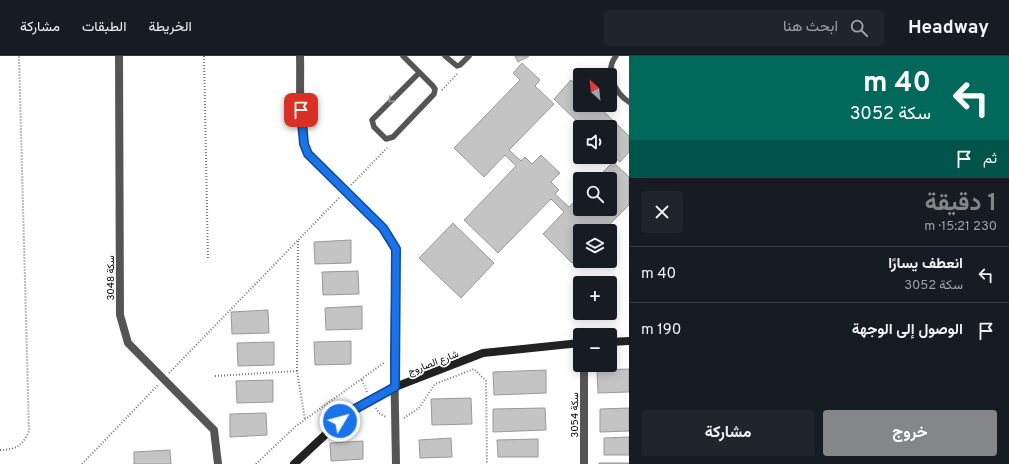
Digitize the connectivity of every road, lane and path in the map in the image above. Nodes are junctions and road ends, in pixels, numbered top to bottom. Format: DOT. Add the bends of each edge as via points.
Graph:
graph roads {
  1 [pos="19,56"];
  2 [pos="119,56"];
  3 [pos="204,56"];
  4 [pos="300,56"];
  5 [pos="403,56"];
  6 [pos="445,56"];
  7 [pos="469,56"];
  8 [pos="616,56"];
  9 [pos="419,72"];
  10 [pos="458,73"];
  11 [pos="442,90"];
  12 [pos="629,102"];
  13 [pos="387,147"];
  14 [pos="345,191"];
  15 [pos="298,240"];
  16 [pos="208,260"];
  17 [pos="629,341"];
  18 [pos="617,342"];
  19 [pos="573,344"];
  20 [pos="394,356"];
  21 [pos="297,371"];
  22 [pos="584,372"];
  23 [pos="215,376"];
  24 [pos="164,379"];
  25 [pos="395,387"];
  26 [pos="395,417"];
  27 [pos="305,420"];
  28 [pos="0,450"];
  29 [pos="82,464"];
  30 [pos="218,464"];
  31 [pos="256,464"];
  32 [pos="294,464"];
  33 [pos="396,464"];
  34 [pos="487,464"];
  35 [pos="584,464"];
  1 -- 28 [label="path" via="29,431 25,441 8,450"];
  2 -- 24 [label="street, سكة 3048" via="120,315 128,343"];
  3 -- 16 [label="path"];
  4 -- 14 [label="street" via="304,144 308,154"];
  5 -- 9 [label="lane"];
  6 -- 7 [label="lane" via="457,66"];
  8 -- 12 [label="lane" via="611,67 612,78 620,96"];
  9 -- 9 [label="lane, one-way" via="372,120 374,127 386,139 393,137 434,94 435,89"];
  10 -- 11 [label="path"];
  13 -- 14 [label="path"];
  14 -- 15 [label="path"];
  14 -- 20 [label="street" via="383,228 396,249"];
  15 -- 21 [label="path"];
  15 -- 24 [label="path"];
  17 -- 18 [label="main road"];
  19 -- 25 [label="main road, شارع الصاروج" via="484,353"];
  20 -- 25 [label="street"];
  20 -- 27 [label="path"];
  21 -- 23 [label="path"];
  21 -- 27 [label="path"];
  22 -- 35 [label="street, سكة 3054"];
  24 -- 29 [label="path"];
  24 -- 30 [label="street, سكة 3048" via="214,430"];
  25 -- 26 [label="street"];
  25 -- 32 [label="main road, شارع الصاروج" via="350,413"];
  26 -- 33 [label="street"];
  26 -- 34 [label="path" via="406,418 419,408 435,384 474,369 486,381"];
  27 -- 31 [label="path"];
}
